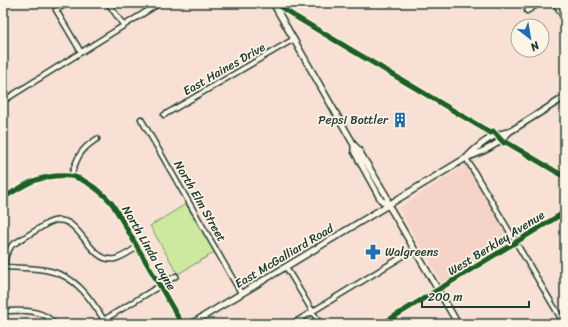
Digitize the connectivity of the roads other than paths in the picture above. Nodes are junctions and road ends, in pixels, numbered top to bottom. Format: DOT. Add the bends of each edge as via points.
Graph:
graph roads {
  1 [pos="68,3"];
  2 [pos="108,3"];
  3 [pos="160,3"];
  4 [pos="273,3"];
  5 [pos="540,3"];
  6 [pos="555,3"];
  7 [pos="527,11"];
  8 [pos="565,20"];
  9 [pos="124,26"];
  10 [pos="294,39"];
  11 [pos="81,52"];
  12 [pos="565,98"];
  13 [pos="3,101"];
  14 [pos="164,115"];
  15 [pos="141,119"];
  16 [pos="96,139"];
  17 [pos="466,158"];
  18 [pos="71,176"];
  19 [pos="3,198"];
  20 [pos="388,204"];
  21 [pos="565,212"];
  22 [pos="517,242"];
  23 [pos="137,247"];
  24 [pos="413,250"];
  25 [pos="286,266"];
  26 [pos="3,267"];
  27 [pos="176,276"];
  28 [pos="160,286"];
  29 [pos="438,291"];
  30 [pos="241,294"];
  31 [pos="3,311"];
  32 [pos="312,312"];
  33 [pos="104,320"];
  34 [pos="563,322"];
  35 [pos="55,324"];
  36 [pos="97,324"];
  37 [pos="182,324"];
  38 [pos="191,324"];
  39 [pos="292,324"];
  40 [pos="320,324"];
  41 [pos="382,324"];
  42 [pos="458,324"];
  1 -- 11 [label="street" via="56,10"];
  2 -- 9 [label="street"];
  3 -- 9 [label="street"];
  4 -- 10 [label="main road"];
  5 -- 7 [label="street"];
  6 -- 8 [label="street"];
  9 -- 11 [label="street"];
  10 -- 14 [label="street, East Haines Drive"];
  10 -- 20 [label="main road" via="354,145 354,151 381,200"];
  11 -- 13 [label="street"];
  12 -- 17 [label="main road, East McGalliard Road" via="509,132 501,132 478,146"];
  15 -- 30 [label="street, North Elm Street"];
  16 -- 18 [label="street" via="79,154"];
  17 -- 20 [label="main road, East McGalliard Road"];
  17 -- 22 [label="street"];
  18 -- 19 [label="street" via="40,179"];
  18 -- 23 [label="street, North Linda Layne" via="94,187 110,201"];
  20 -- 24 [label="main road"];
  20 -- 25 [label="main road, East McGalliard Road"];
  21 -- 22 [label="street, West Berkley Avenue"];
  22 -- 29 [label="street, West Berkley Avenue"];
  22 -- 34 [label="street"];
  23 -- 26 [label="street" via="119,258 102,257 72,225 54,220 12,245"];
  23 -- 28 [label="street, North Linda Layne"];
  24 -- 29 [label="main road"];
  24 -- 32 [label="street"];
  25 -- 30 [label="main road, East McGalliard Road"];
  25 -- 32 [label="street"];
  26 -- 33 [label="street" via="41,268 64,276 83,290"];
  27 -- 28 [label="street"];
  28 -- 33 [label="street"];
  28 -- 37 [label="street, North Linda Layne"];
  29 -- 41 [label="street, West Berkley Avenue"];
  29 -- 42 [label="main road"];
  30 -- 38 [label="main road, East McGalliard Road"];
  31 -- 35 [label="street" via="40,313"];
  32 -- 39 [label="street"];
  32 -- 40 [label="street"];
  33 -- 36 [label="street"];
}
